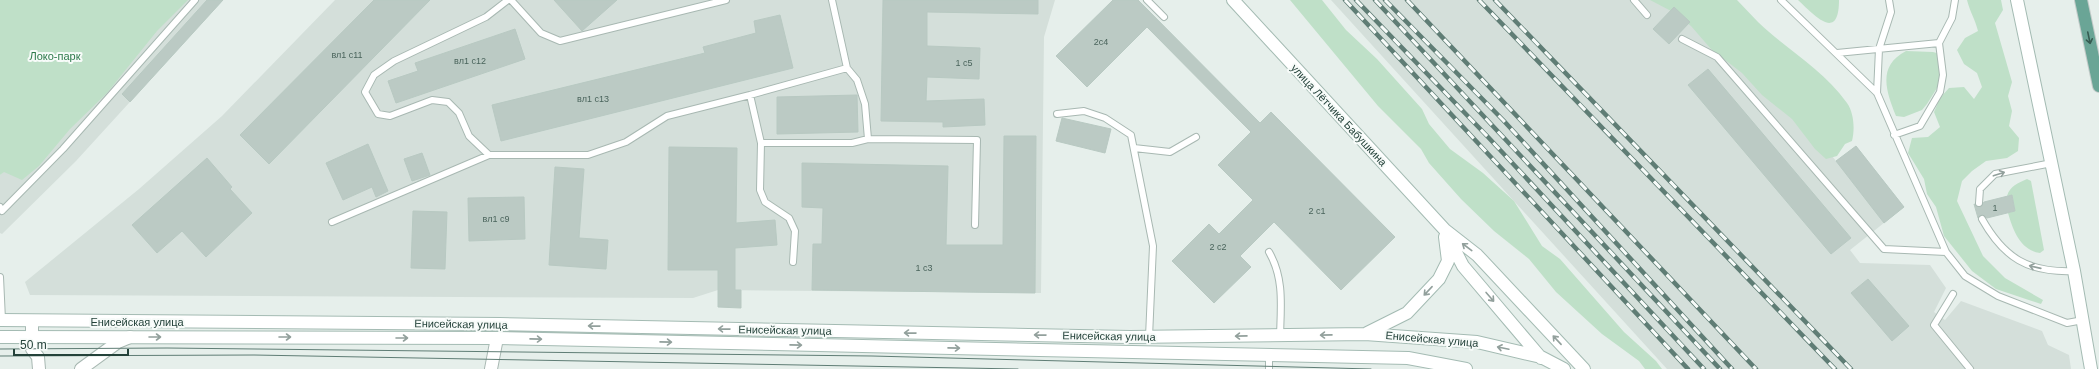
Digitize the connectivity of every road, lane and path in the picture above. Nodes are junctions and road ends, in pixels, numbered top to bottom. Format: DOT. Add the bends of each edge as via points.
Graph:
graph roads {
  1 [pos="195,0"];
  2 [pos="510,0"];
  3 [pos="726,0"];
  4 [pos="832,0"];
  5 [pos="1147,0"];
  6 [pos="1233,0"];
  7 [pos="1634,0"];
  8 [pos="1781,0"];
  9 [pos="1889,0"];
  10 [pos="1955,0"];
  11 [pos="2017,0"];
  12 [pos="2081,0"];
  13 [pos="1647,15"];
  14 [pos="1164,17"];
  15 [pos="1682,38"];
  16 [pos="1939,43"];
  17 [pos="1879,49"];
  18 [pos="1837,53"];
  19 [pos="847,68"];
  20 [pos="2099,86"];
  21 [pos="1877,93"];
  22 [pos="750,95"];
  23 [pos="1057,114"];
  24 [pos="1894,135"];
  25 [pos="1196,137"];
  26 [pos="868,139"];
  27 [pos="761,142"];
  28 [pos="1134,148"];
  29 [pos="489,155"];
  30 [pos="2052,163"];
  31 [pos="1979,203"];
  32 [pos="1,211"];
  33 [pos="1982,219"];
  34 [pos="332,222"];
  35 [pos="975,225"];
  36 [pos="1445,230"];
  37 [pos="1269,252"];
  38 [pos="1946,252"];
  39 [pos="793,262"];
  40 [pos="2074,271"];
  41 [pos="0,277"];
  42 [pos="1953,294"];
  43 [pos="1,320"];
  44 [pos="2083,320"];
  45 [pos="32,321"];
  46 [pos="1365,334"];
  47 [pos="1280,335"];
  48 [pos="0,337"];
  49 [pos="132,337"];
  50 [pos="1149,337"];
  51 [pos="32,338"];
  52 [pos="497,338"];
  53 [pos="1269,355"];
  54 [pos="1541,357"];
  55 [pos="39,369"];
  56 [pos="81,369"];
  57 [pos="491,369"];
  58 [pos="1268,369"];
  59 [pos="1466,369"];
  60 [pos="1551,369"];
  61 [pos="1564,369"];
  62 [pos="1584,369"];
  63 [pos="1970,369"];
  64 [pos="2091,369"];
  1 -- 32 [label="lane" via="63,149"];
  2 -- 3 [label="lane" via="541,33 560,41"];
  2 -- 29 [label="lane" via="486,17 394,61 374,75 365,92 378,114 390,116 432,100 448,102 459,113 469,136"];
  4 -- 19 [label="lane"];
  5 -- 14 [label="lane"];
  6 -- 36 [label="main road, улица Лётчика Бабушкина"];
  7 -- 13 [label="lane"];
  8 -- 18 [label="lane"];
  9 -- 17 [label="lane" via="1891,12"];
  10 -- 16 [label="lane" via="1952,18"];
  11 -- 30 [label="main road"];
  12 -- 20 [label="main road, one-way"];
  15 -- 38 [label="lane" via="1717,57 1884,249"];
  16 -- 17 [label="lane"];
  16 -- 24 [label="lane" via="1943,75 1940,92 1920,126"];
  17 -- 18 [label="lane"];
  17 -- 21 [label="lane"];
  18 -- 21 [label="lane"];
  19 -- 22 [label="lane"];
  19 -- 26 [label="lane" via="857,80 865,104"];
  21 -- 24 [label="lane"];
  22 -- 27 [label="lane"];
  22 -- 29 [label="lane" via="667,116 626,142 588,155"];
  23 -- 28 [label="lane" via="1084,111 1105,118 1132,135"];
  24 -- 38 [label="lane"];
  25 -- 28 [label="lane" via="1170,152"];
  26 -- 27 [label="lane" via="852,143"];
  26 -- 35 [label="lane" via="977,140"];
  27 -- 39 [label="lane" via="760,190 765,202 789,218 794,231"];
  28 -- 50 [label="lane" via="1153,246"];
  29 -- 34 [label="lane"];
  31 -- 30 [label="lane, one-way" via="1980,189 1995,174"];
  30 -- 40 [label="main road"];
  40 -- 33 [label="lane, one-way" via="2057,272 2029,266 2008,254 1994,239"];
  36 -- 46 [label="main road, one-way" via="1448,261 1439,279 1407,313"];
  36 -- 54 [label="main road, улица Лётчика Бабушкина, one-way" via="1463,266"];
  62 -- 36 [label="main road, улица Лётчика Бабушкина, one-way" via="1477,255"];
  37 -- 47 [label="lane" via="1276,264 1281,282"];
  38 -- 44 [label="lane" via="1965,276 1998,296 2067,323"];
  40 -- 44 [label="main road"];
  41 -- 43 [label="lane"];
  42 -- 63 [label="lane" via="1934,325"];
  43 -- 45 [label="main road, Енисейская улица"];
  44 -- 64 [label="main road"];
  50 -- 45 [label="main road, Енисейская улица, one-way" via="500,324"];
  45 -- 51 [label="main road"];
  46 -- 47 [label="main road, Енисейская улица, one-way"];
  54 -- 46 [label="main road, Енисейская улица, one-way" via="1478,342"];
  47 -- 50 [label="main road, Енисейская улица, one-way"];
  48 -- 51 [label="main road, Енисейская улица"];
  49 -- 51 [label="main road, Енисейская улица"];
  49 -- 52 [label="main road, Енисейская улица, one-way"];
  49 -- 56 [label="main road" via="118,342"];
  51 -- 55 [label="main road" via="32,349 38,357"];
  52 -- 53 [label="main road, Енисейская улица, one-way"];
  52 -- 57 [label="main road"];
  53 -- 58 [label="lane"];
  53 -- 59 [label="main road, Енисейская улица" via="1408,358"];
  54 -- 60 [label="main road, улица Лётчика Бабушкина"];
  54 -- 61 [label="main road, Енисейская улица"];
}
